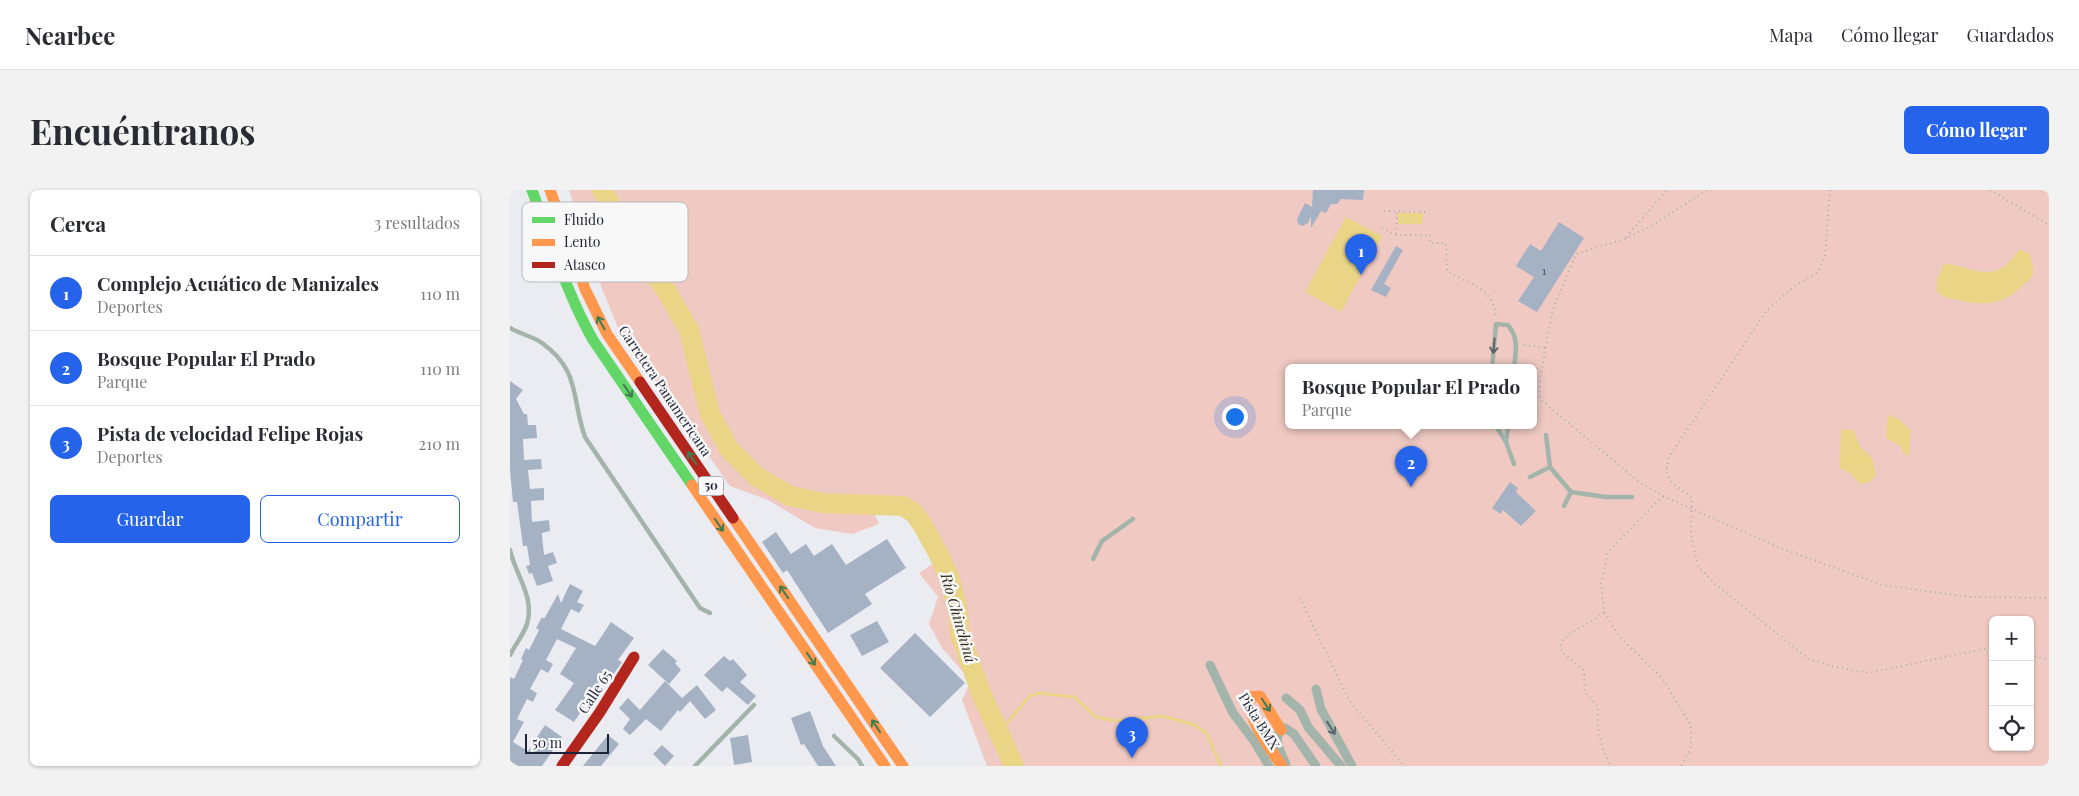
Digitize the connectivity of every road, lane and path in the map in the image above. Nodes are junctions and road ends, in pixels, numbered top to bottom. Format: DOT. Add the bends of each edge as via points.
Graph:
graph roads {
  1 [pos="532,190"];
  2 [pos="550,190"];
  3 [pos="1667,190"];
  4 [pos="1707,190"];
  5 [pos="1830,190"];
  6 [pos="1990,190"];
  7 [pos="536,202"];
  8 [pos="554,202"];
  9 [pos="1384,211"];
  10 [pos="1397,212"];
  11 [pos="1426,212"];
  12 [pos="2049,225"];
  13 [pos="1382,228"];
  14 [pos="1396,236"];
  15 [pos="1625,239"];
  16 [pos="565,282"];
  17 [pos="583,282"];
  18 [pos="1496,324"];
  19 [pos="510,328"];
  20 [pos="1517,344"];
  21 [pos="1546,348"];
  22 [pos="1492,364"];
  23 [pos="1514,364"];
  24 [pos="1498,429"];
  25 [pos="1508,429"];
  26 [pos="1546,435"];
  27 [pos="1506,442"];
  28 [pos="1514,464"];
  29 [pos="1550,467"];
  30 [pos="1530,476"];
  31 [pos="1571,492"];
  32 [pos="1663,496"];
  33 [pos="1632,498"];
  34 [pos="1564,506"];
  35 [pos="1690,508"];
  36 [pos="1133,519"];
  37 [pos="510,550"];
  38 [pos="1093,559"];
  39 [pos="511,562"];
  40 [pos="1300,598"];
  41 [pos="2049,598"];
  42 [pos="1604,612"];
  43 [pos="710,613"];
  44 [pos="1989,648"];
  45 [pos="510,654"];
  46 [pos="2034,656"];
  47 [pos="634,657"];
  48 [pos="2049,660"];
  49 [pos="1210,665"];
  50 [pos="1316,689"];
  51 [pos="1286,698"];
  52 [pos="754,705"];
  53 [pos="1281,730"];
  54 [pos="834,736"];
  55 [pos="562,766"];
  56 [pos="696,766"];
  57 [pos="862,766"];
  58 [pos="885,766"];
  59 [pos="903,766"];
  60 [pos="1269,766"];
  61 [pos="1282,766"];
  62 [pos="1287,766"];
  63 [pos="1316,766"];
  64 [pos="1341,766"];
  65 [pos="1352,766"];
  66 [pos="1404,766"];
  67 [pos="1610,766"];
  68 [pos="1681,766"];
  1 -- 7 [label="main road, 50, one-way"];
  8 -- 2 [label="main road, Carretera Panamericana / 50, one-way"];
  3 -- 15 [label="path"];
  4 -- 15 [label="path"];
  5 -- 35 [label="path" via="1825,256 1818,272 1795,286 1767,310 1668,457 1666,472 1672,483 1692,498"];
  6 -- 12 [label="path"];
  9 -- 10 [label="path"];
  10 -- 11 [label="path"];
  10 -- 14 [label="path"];
  13 -- 14 [label="path"];
  14 -- 18 [label="path" via="1430,235 1430,243 1446,244 1447,270 1492,300"];
  15 -- 21 [label="path" via="1576,254 1553,309"];
  16 -- 58 [label="main road, 50, one-way" via="579,317 593,340"];
  59 -- 17 [label="main road, Carretera Panamericana / 50, one-way" via="607,334"];
  18 -- 20 [label="lane" via="1508,325"];
  18 -- 22 [label="lane, one-way"];
  19 -- 43 [label="lane" via="542,344 566,368 573,380 585,437 700,608"];
  20 -- 21 [label="path"];
  20 -- 23 [label="lane"];
  21 -- 32 [label="path" via="1539,384 1540,399 1640,483"];
  24 -- 27 [label="lane"];
  25 -- 27 [label="lane"];
  26 -- 29 [label="lane"];
  27 -- 28 [label="lane"];
  29 -- 30 [label="lane"];
  29 -- 31 [label="lane"];
  31 -- 33 [label="lane"];
  31 -- 34 [label="lane"];
  32 -- 35 [label="path"];
  32 -- 42 [label="path" via="1608,552 1600,583"];
  35 -- 41 [label="path" via="1782,549 1882,585 1970,596"];
  35 -- 44 [label="path" via="1690,534 1698,566 1715,584 1809,659 1868,673"];
  36 -- 38 [label="lane" via="1102,542"];
  37 -- 39 [label="lane"];
  39 -- 45 [label="lane" via="529,600 529,613 526,626"];
  40 -- 66 [label="path" via="1349,700"];
  42 -- 67 [label="path" via="1596,620 1568,633 1561,642 1562,652 1584,671 1585,692 1598,707 1597,725"];
  42 -- 68 [label="path" via="1618,636 1663,679 1691,726 1691,749"];
  46 -- 48 [label="path"];
  47 -- 55 [label="main road, Calle 65"];
  49 -- 60 [label="street, Pista BMX" via="1233,713"];
  50 -- 65 [label="street, one-way" via="1321,709"];
  51 -- 64 [label="street" via="1300,710 1308,727"];
  52 -- 56 [label="lane"];
  61 -- 53 [label="main road, Pista BMX, one-way" via="1252,714 1247,701 1249,697 1260,696"];
  53 -- 62 [label="street, Pista BMX" via="1278,746"];
  53 -- 63 [label="street, Pista BMX" via="1290,729"];
  54 -- 57 [label="lane"];
}
